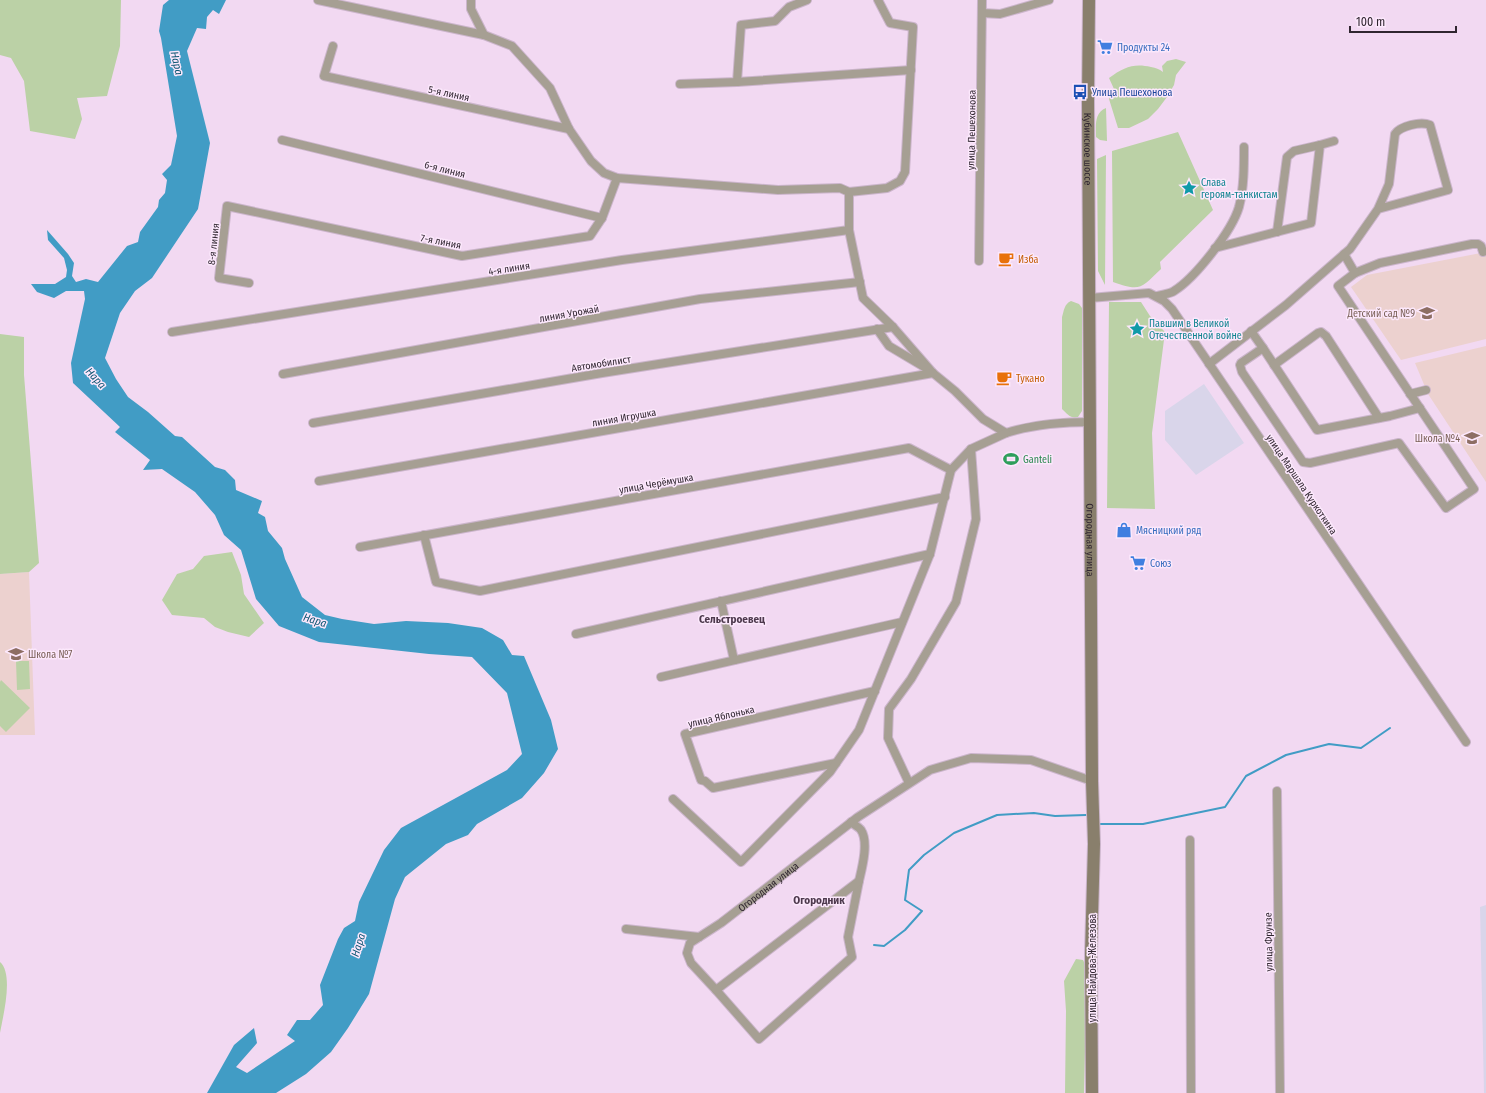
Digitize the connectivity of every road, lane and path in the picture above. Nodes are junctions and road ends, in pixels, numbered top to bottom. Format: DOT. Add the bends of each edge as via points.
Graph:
graph roads {
  1 [pos="318,0"];
  2 [pos="471,0"];
  3 [pos="807,0"];
  4 [pos="878,0"];
  5 [pos="982,0"];
  6 [pos="1049,0"];
  7 [pos="1089,0"];
  8 [pos="982,13"];
  9 [pos="484,35"];
  10 [pos="333,46"];
  11 [pos="911,70"];
  12 [pos="737,82"];
  13 [pos="680,84"];
  14 [pos="570,129"];
  15 [pos="282,140"];
  16 [pos="1334,141"];
  17 [pos="1320,144"];
  18 [pos="1244,146"];
  19 [pos="617,178"];
  20 [pos="849,192"];
  21 [pos="227,206"];
  22 [pos="1378,209"];
  23 [pos="602,218"];
  24 [pos="849,230"];
  25 [pos="1277,232"];
  26 [pos="1216,248"];
  27 [pos="1483,252"];
  28 [pos="1344,254"];
  29 [pos="979,261"];
  30 [pos="1355,273"];
  31 [pos="860,282"];
  32 [pos="249,283"];
  33 [pos="1157,296"];
  34 [pos="1090,298"];
  35 [pos="893,326"];
  36 [pos="877,329"];
  37 [pos="1252,331"];
  38 [pos="172,332"];
  39 [pos="1263,348"];
  40 [pos="1209,364"];
  41 [pos="1274,365"];
  42 [pos="933,373"];
  43 [pos="283,374"];
  44 [pos="1426,390"];
  45 [pos="1410,394"];
  46 [pos="1420,408"];
  47 [pos="1379,418"];
  48 [pos="1091,422"];
  49 [pos="313,423"];
  50 [pos="1006,433"];
  51 [pos="971,449"];
  52 [pos="951,470"];
  53 [pos="319,481"];
  54 [pos="944,497"];
  55 [pos="424,535"];
  56 [pos="360,547"];
  57 [pos="930,554"];
  58 [pos="721,601"];
  59 [pos="902,622"];
  60 [pos="576,634"];
  61 [pos="734,660"];
  62 [pos="661,677"];
  63 [pos="875,690"];
  64 [pos="1466,742"];
  65 [pos="836,763"];
  66 [pos="1092,781"];
  67 [pos="910,783"];
  68 [pos="1277,791"];
  69 [pos="673,800"];
  70 [pos="851,822"];
  71 [pos="1190,840"];
  72 [pos="1094,844"];
  73 [pos="859,881"];
  74 [pos="626,929"];
  75 [pos="699,937"];
  76 [pos="716,990"];
  77 [pos="1092,1093"];
  78 [pos="1191,1093"];
  79 [pos="1280,1093"];
  1 -- 9 [label="street"];
  2 -- 9 [label="street" via="471,9"];
  3 -- 12 [label="street" via="789,7 775,21 741,25"];
  4 -- 11 [label="street" via="890,23 913,27"];
  5 -- 8 [label="street, улица Пешехонова"];
  6 -- 8 [label="street" via="1000,14"];
  7 -- 34 [label="main road, Кубинское шоссе"];
  8 -- 29 [label="street, улица Пешехонова"];
  9 -- 14 [label="street" via="512,46 550,88"];
  10 -- 14 [label="street, 5-я линия" via="324,76"];
  11 -- 12 [label="street"];
  11 -- 20 [label="street" via="905,172 900,181 887,188"];
  12 -- 13 [label="street"];
  14 -- 19 [label="street" via="591,161 604,173"];
  15 -- 23 [label="street, 6-я линия"];
  16 -- 17 [label="street"];
  17 -- 25 [label="street" via="1294,151 1287,157"];
  17 -- 25 [label="street" via="1311,223"];
  18 -- 26 [label="street" via="1239,206 1228,231"];
  19 -- 20 [label="street" via="778,190 840,188"];
  19 -- 23 [label="street, 7-я линия"];
  20 -- 24 [label="street"];
  21 -- 23 [label="street, 7-я линия" via="462,256 590,236"];
  21 -- 32 [label="street, 8-я линия" via="219,278"];
  22 -- 22 [label="street" via="1448,190 1430,125 1421,123 1398,130 1395,134 1389,184"];
  22 -- 28 [label="street"];
  24 -- 31 [label="street"];
  24 -- 38 [label="street, 4-я линия" via="622,260"];
  25 -- 26 [label="street"];
  26 -- 33 [label="street" via="1182,285 1173,292"];
  27 -- 30 [label="street" via="1481,246 1472,244 1380,263"];
  28 -- 30 [label="street"];
  28 -- 37 [label="street"];
  30 -- 45 [label="street" via="1338,286"];
  31 -- 35 [label="street" via="863,298"];
  31 -- 43 [label="street, линия Урожай" via="700,299"];
  33 -- 34 [label="street" via="1149,293"];
  33 -- 40 [label="street, улица Маршала Куркоткина" via="1172,309"];
  34 -- 48 [label="main road, Огородная улица"];
  35 -- 36 [label="street, Автомобилист"];
  35 -- 42 [label="street"];
  36 -- 42 [label="street" via="889,346"];
  36 -- 49 [label="street, Автомобилист"];
  37 -- 39 [label="street"];
  37 -- 40 [label="street"];
  39 -- 41 [label="street"];
  39 -- 46 [label="street" via="1241,363 1242,372 1303,462 1310,463 1399,443 1446,508 1474,489"];
  40 -- 64 [label="street, улица Маршала Куркоткина"];
  41 -- 47 [label="street" via="1317,430"];
  41 -- 47 [label="street" via="1321,332"];
  42 -- 50 [label="street" via="983,419"];
  42 -- 53 [label="street, линия Игрушка"];
  44 -- 45 [label="street"];
  45 -- 46 [label="street"];
  46 -- 47 [label="street"];
  48 -- 50 [label="street" via="1064,422 1026,427"];
  48 -- 66 [label="main road, Огородная улица"];
  50 -- 51 [label="street"];
  51 -- 52 [label="street"];
  51 -- 67 [label="street" via="976,519 956,602 911,679 889,709 888,738"];
  52 -- 54 [label="street"];
  52 -- 55 [label="street, улица Черёмушка" via="909,448"];
  54 -- 55 [label="street" via="480,591 436,582"];
  54 -- 57 [label="street"];
  55 -- 56 [label="street, улица Черёмушка"];
  57 -- 58 [label="street"];
  57 -- 59 [label="street"];
  58 -- 60 [label="street"];
  58 -- 61 [label="street"];
  59 -- 61 [label="street"];
  59 -- 63 [label="street"];
  61 -- 62 [label="street"];
  63 -- 65 [label="street" via="859,730"];
  63 -- 65 [label="street, улица Яблонька" via="685,734 700,780 713,788"];
  65 -- 69 [label="street" via="741,862"];
  66 -- 67 [label="street, Огородная улица" via="1031,760 971,758 930,770"];
  66 -- 72 [label="main road, Огородная улица"];
  67 -- 70 [label="street, Огородная улица"];
  68 -- 79 [label="street, улица Фрунзе"];
  70 -- 73 [label="street" via="862,830 865,843"];
  70 -- 75 [label="street, Огородная улица" via="721,923"];
  71 -- 78 [label="street"];
  72 -- 77 [label="main road, улица Найдова-Железова" via="1091,954"];
  73 -- 76 [label="street"];
  73 -- 76 [label="street, Огородная улица" via="848,937 852,957 759,1039"];
  74 -- 75 [label="street"];
  75 -- 76 [label="street, Огородная улица" via="690,942 687,953 691,963"];
}
